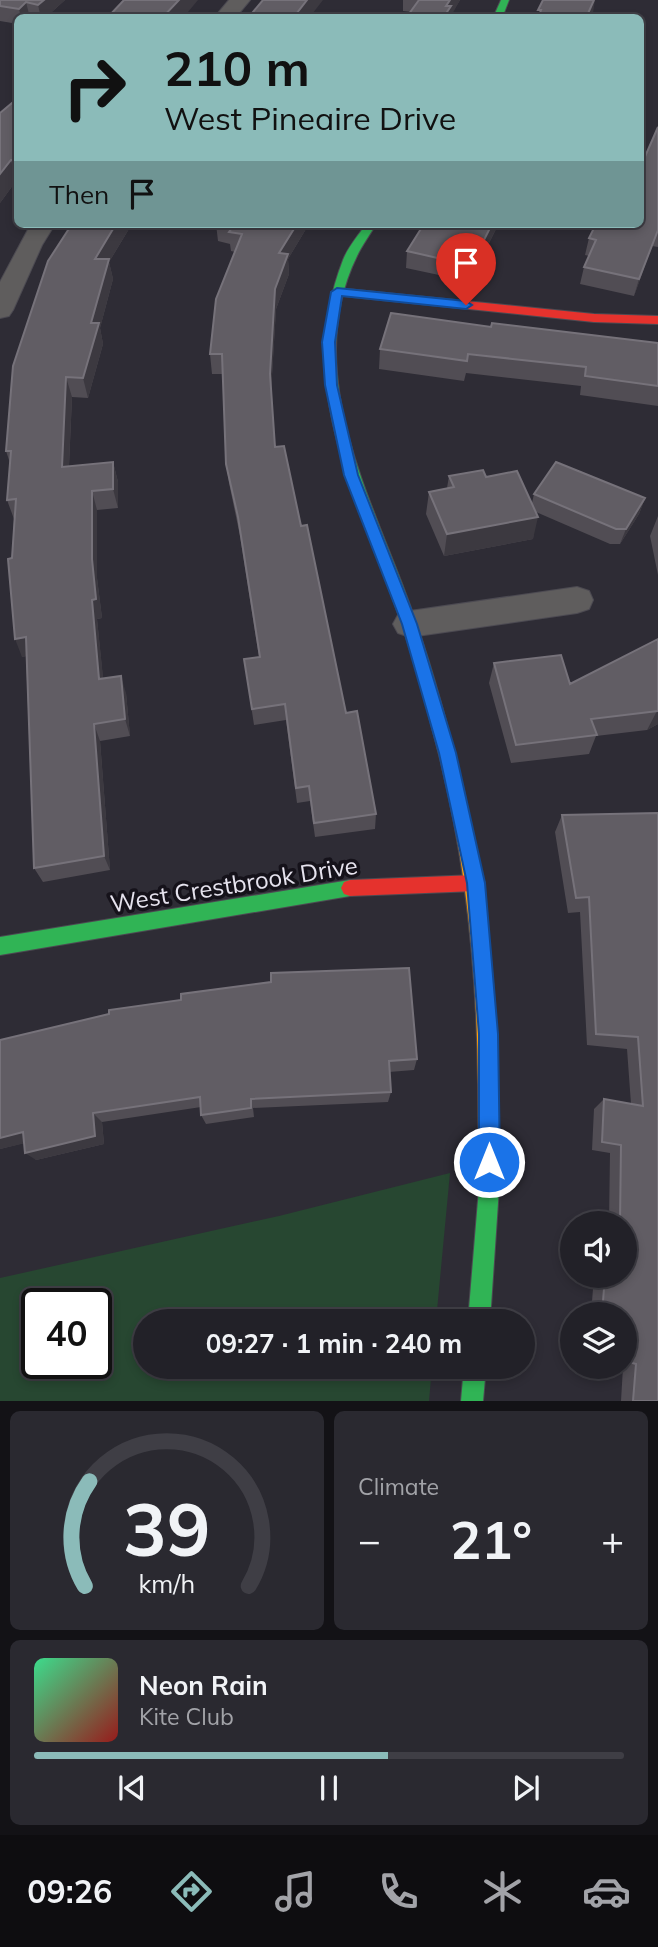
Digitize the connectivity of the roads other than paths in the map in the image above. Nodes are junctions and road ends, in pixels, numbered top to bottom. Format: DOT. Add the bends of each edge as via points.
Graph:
graph roads {
  1 [pos="240,0"];
  2 [pos="228,14"];
  3 [pos="41,228"];
  4 [pos="368,228"];
  5 [pos="337,292"];
  6 [pos="0,310"];
  7 [pos="658,320"];
  8 [pos="577,600"];
  9 [pos="410,624"];
  10 [pos="476,883"];
  11 [pos="0,946"];
  12 [pos="480,1309"];
  13 [pos="474,1379"];
  14 [pos="472,1401"];
  1 -- 2 [label="street"];
  3 -- 6 [label="street"];
  4 -- 5 [label="street" via="349,259"];
  5 -- 7 [label="street" via="594,318"];
  5 -- 9 [label="street" via="328,342 339,428 351,475"];
  8 -- 9 [label="street"];
  9 -- 10 [label="street" via="447,753"];
  10 -- 11 [label="street, West Crestbrook Drive" via="350,888"];
  10 -- 12 [label="street" via="488,1034 489,1160"];
  13 -- 14 [label="street"];
}
